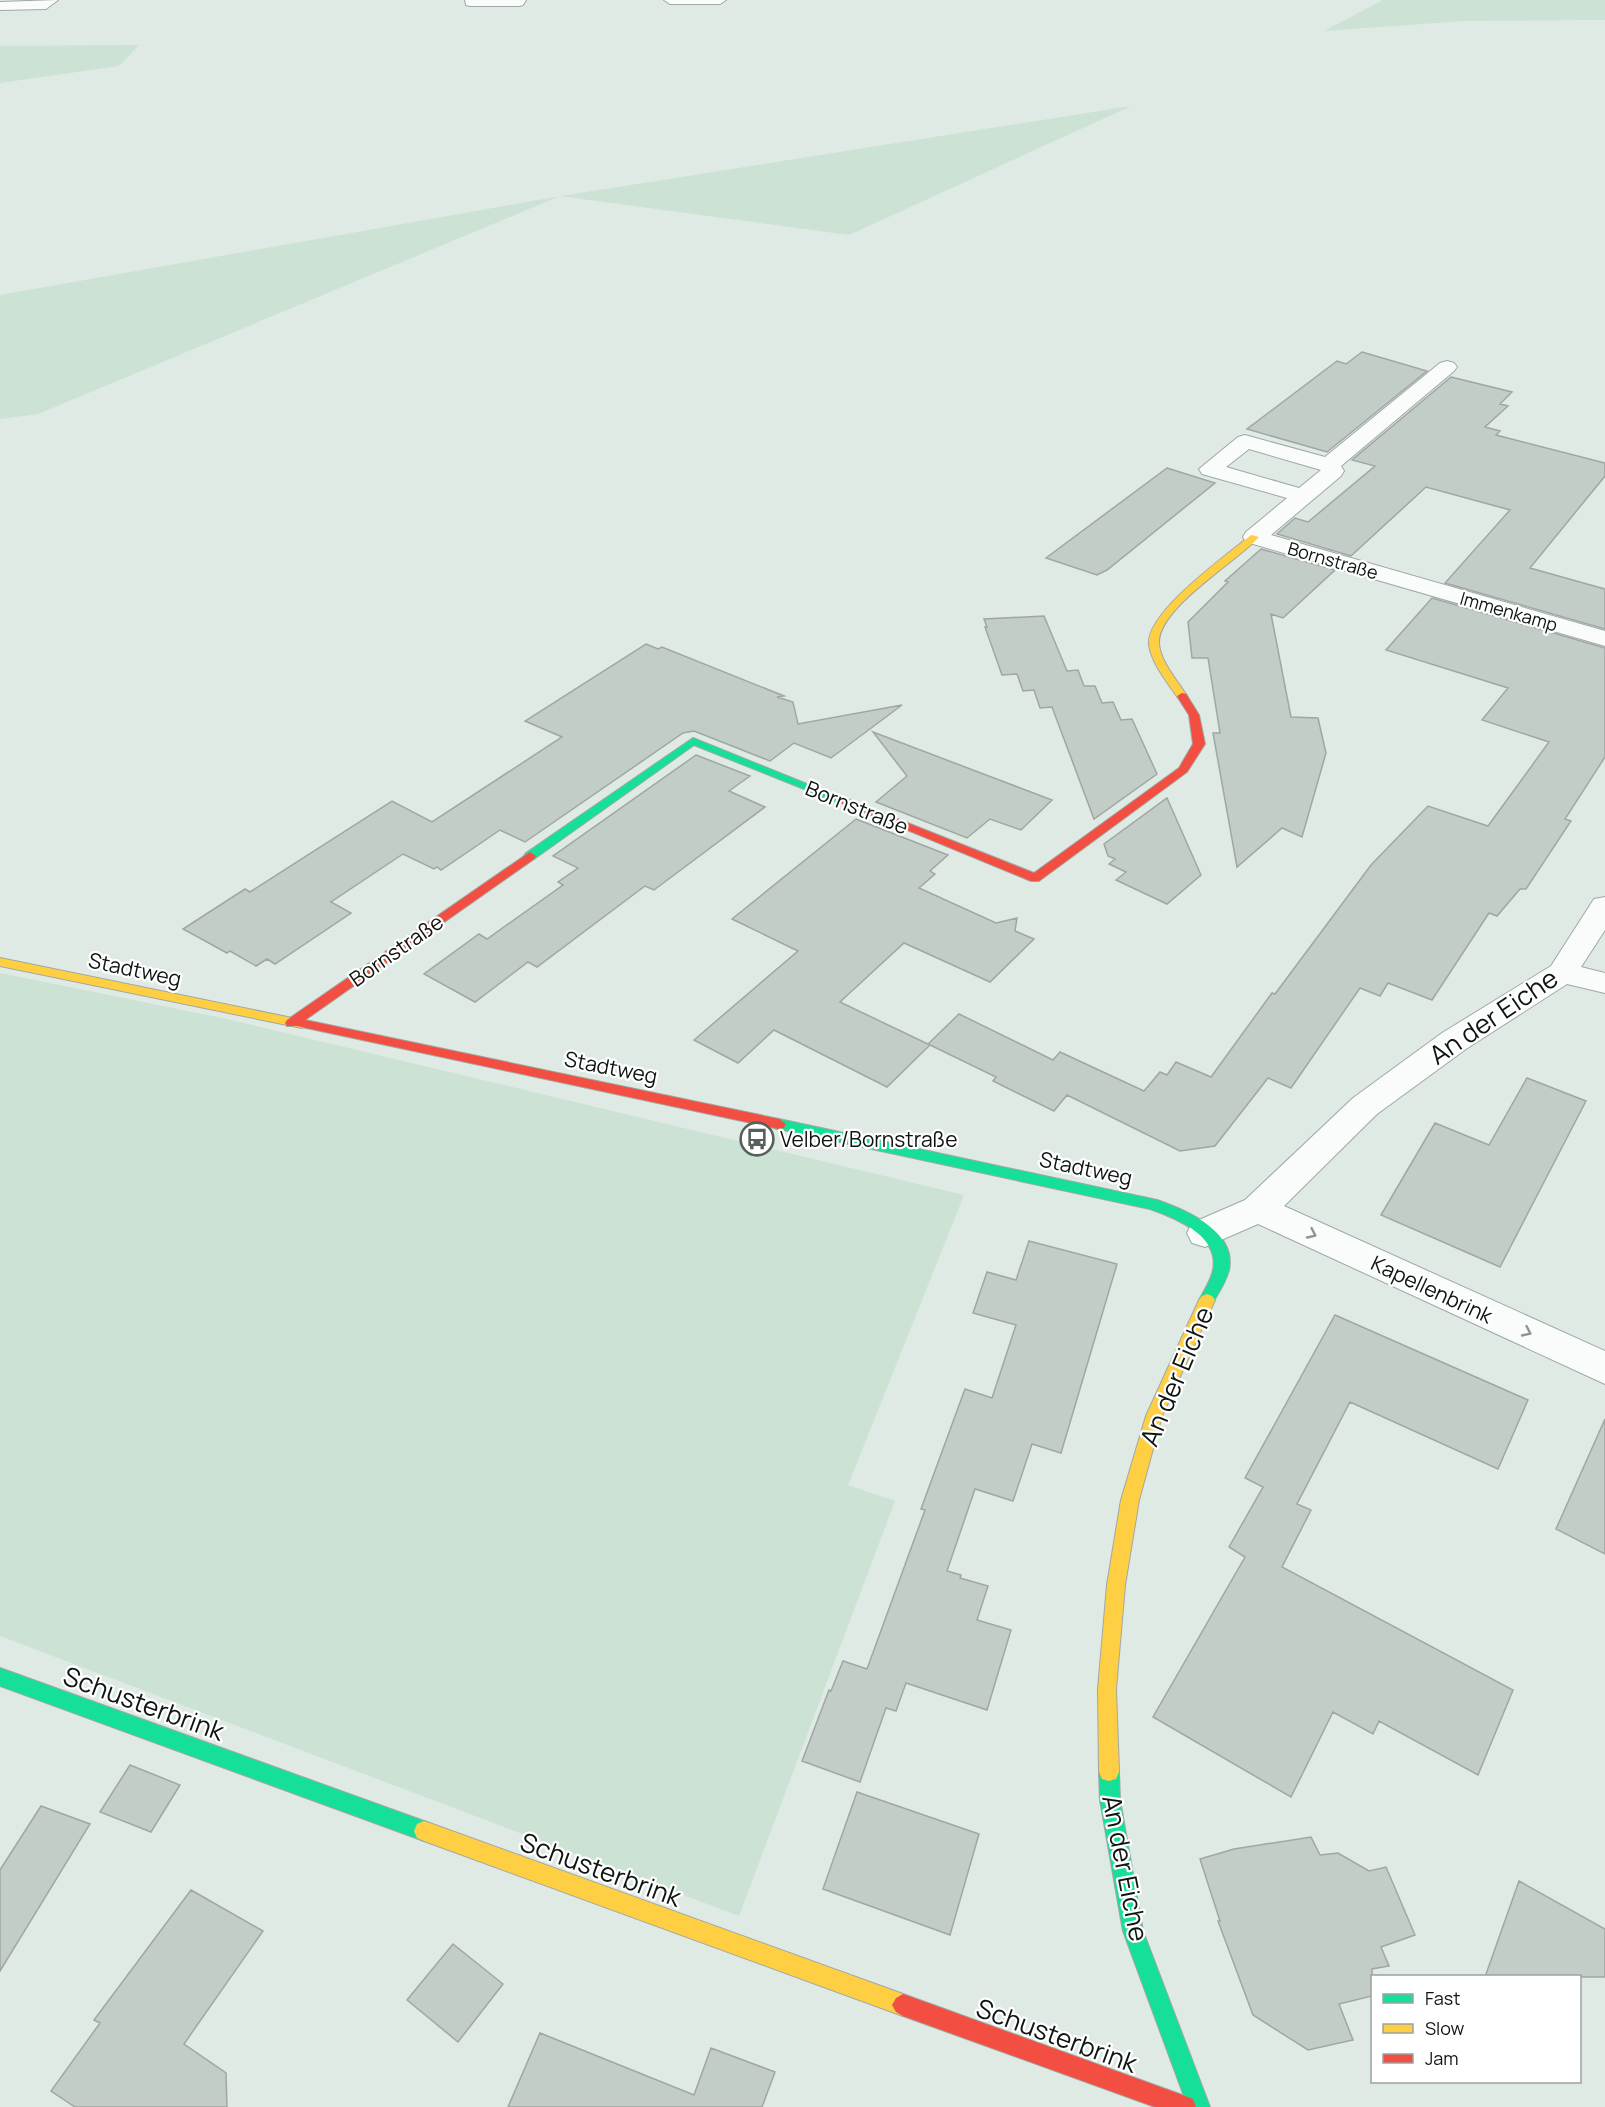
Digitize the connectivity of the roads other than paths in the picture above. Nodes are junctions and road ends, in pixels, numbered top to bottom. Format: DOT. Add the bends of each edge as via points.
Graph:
graph roads {
  1 [pos="5,0"];
  2 [pos="52,0"];
  3 [pos="471,0"];
  4 [pos="520,0"];
  5 [pos="670,0"];
  6 [pos="720,0"];
  7 [pos="0,5"];
  8 [pos="1447,367"];
  9 [pos="1329,465"];
  10 [pos="1302,496"];
  11 [pos="1254,537"];
  12 [pos="1412,583"];
  13 [pos="1605,639"];
  14 [pos="1605,906"];
  15 [pos="0,962"];
  16 [pos="1562,973"];
  17 [pos="1605,983"];
  18 [pos="292,1023"];
  19 [pos="1258,1209"];
  20 [pos="1205,1233"];
  21 [pos="1605,1368"];
  22 [pos="0,1677"];
  23 [pos="1185,2107"];
  24 [pos="1199,2107"];
  1 -- 7 [label="street"];
  2 -- 7 [label="street" via="46,5"];
  3 -- 4 [label="street"];
  5 -- 6 [label="street"];
  8 -- 9 [label="street, Bornstraße"];
  9 -- 10 [label="street, Bornstraße" via="1333,471"];
  9 -- 10 [label="street" via="1245,441 1210,469"];
  10 -- 11 [label="street, Bornstraße"];
  11 -- 12 [label="street, Bornstraße"];
  11 -- 18 [label="street, Bornstraße" via="1179,600 1158,624 1154,641 1160,660 1194,715 1199,744 1183,770 1035,878 693,741"];
  12 -- 13 [label="street, Immenkamp"];
  14 -- 16 [label="street, An der Eiche"];
  15 -- 18 [label="street, Stadtweg"];
  16 -- 17 [label="street"];
  16 -- 19 [label="street, An der Eiche" via="1454,1041 1365,1106"];
  18 -- 20 [label="street, Stadtweg" via="1152,1204 1178,1211"];
  19 -- 20 [label="street, An der Eiche"];
  19 -- 21 [label="street, Kapellenbrink, one-way"];
  20 -- 24 [label="street, An der Eiche" via="1219,1250 1222,1268 1154,1416 1130,1500 1116,1585 1107,1689 1110,1800 1133,1931"];
  22 -- 23 [label="street, Schusterbrink"];
}
